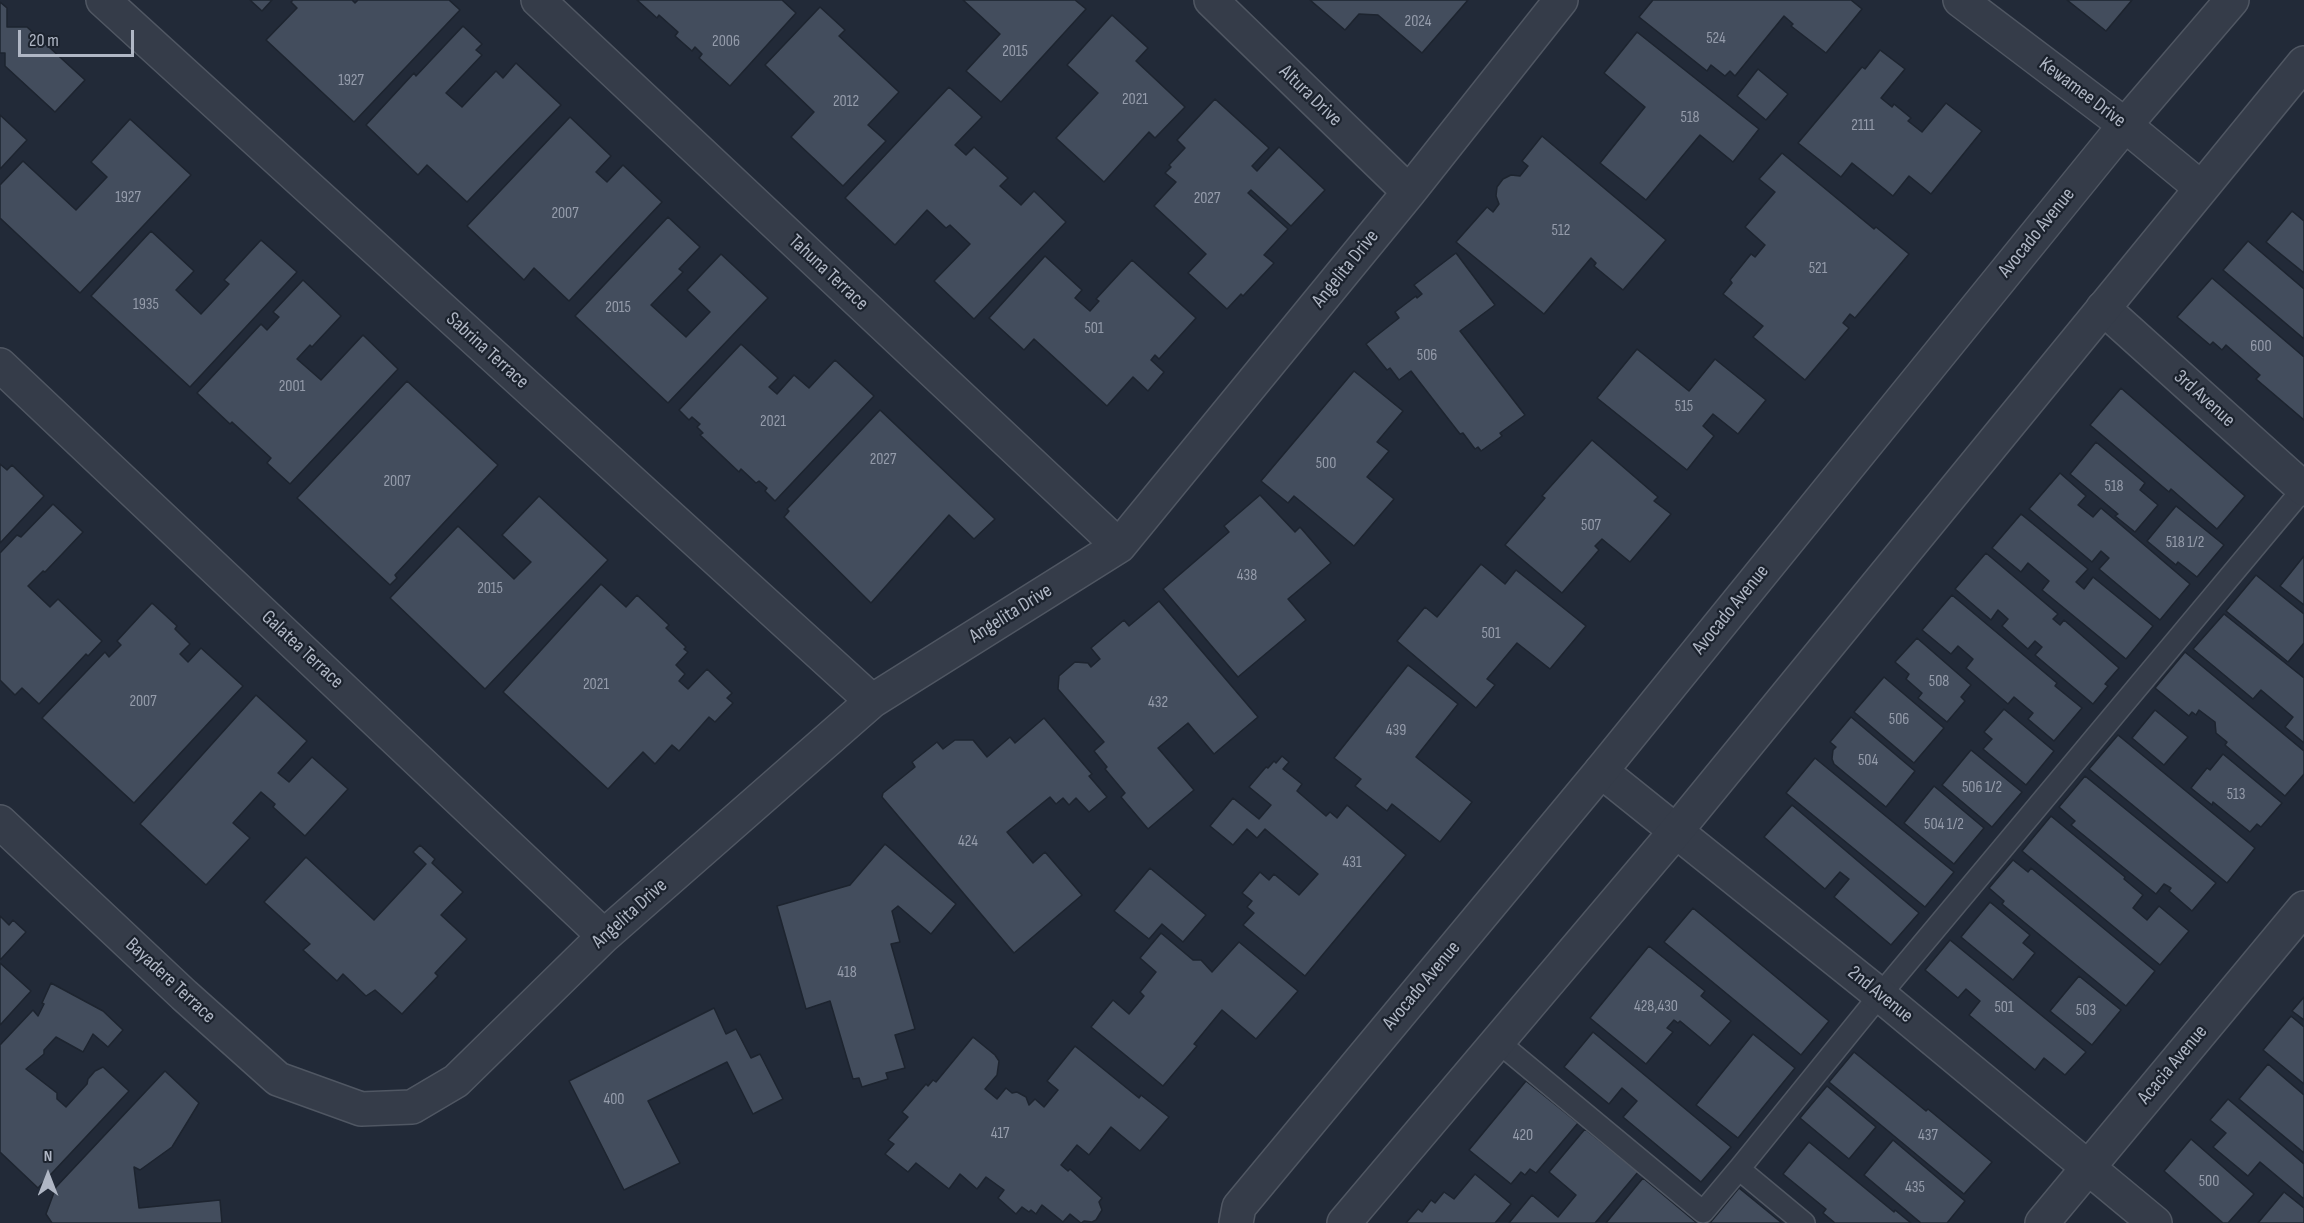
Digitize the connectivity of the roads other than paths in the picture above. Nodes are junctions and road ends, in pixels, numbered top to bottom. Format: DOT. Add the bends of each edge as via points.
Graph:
graph roads {
  1 [pos="103,0"];
  2 [pos="538,0"];
  3 [pos="1211,0"];
  4 [pos="1561,0"];
  5 [pos="1960,0"];
  6 [pos="2232,0"];
  7 [pos="2304,63"];
  8 [pos="2125,125"];
  9 [pos="2201,188"];
  10 [pos="1409,192"];
  11 [pos="2103,308"];
  12 [pos="0,364"];
  13 [pos="2304,488"];
  14 [pos="1119,546"];
  15 [pos="872,701"];
  16 [pos="1601,771"];
  17 [pos="0,822"];
  18 [pos="1676,831"];
  19 [pos="2304,908"];
  20 [pos="604,936"];
  21 [pos="1880,995"];
  22 [pos="1497,1041"];
  23 [pos="361,1109"];
  24 [pos="2088,1167"];
  25 [pos="1739,1169"];
  26 [pos="1236,1223"];
  27 [pos="1344,1223"];
  28 [pos="1804,1223"];
  29 [pos="2042,1223"];
  30 [pos="2155,1223"];
  1 -- 15 [label="street, Sabrina Terrace"];
  2 -- 14 [label="street, Tahuna Terrace"];
  3 -- 10 [label="street, Altura Drive"];
  4 -- 10 [label="street, Angelita Drive"];
  5 -- 8 [label="street, Kewamee Drive"];
  6 -- 8 [label="street, Avocado Avenue"];
  7 -- 9 [label="street"];
  8 -- 9 [label="street, Kewamee Drive"];
  8 -- 16 [label="street, Avocado Avenue"];
  9 -- 11 [label="street"];
  10 -- 14 [label="street, Angelita Drive"];
  11 -- 13 [label="street, 3rd Avenue"];
  11 -- 18 [label="street"];
  12 -- 20 [label="street, Galatea Terrace"];
  13 -- 21 [label="lane"];
  14 -- 15 [label="street, Angelita Drive"];
  15 -- 20 [label="street, Angelita Drive"];
  16 -- 18 [label="street, 2nd Avenue"];
  16 -- 26 [label="street, Avocado Avenue" via="1239,1207"];
  17 -- 23 [label="street, Bayadere Terrace" via="278,1079"];
  18 -- 21 [label="street, 2nd Avenue"];
  18 -- 22 [label="street"];
  19 -- 24 [label="street, Acacia Avenue"];
  20 -- 23 [label="street, Angelita Drive" via="456,1081 412,1107"];
  21 -- 24 [label="street, 2nd Avenue"];
  21 -- 25 [label="lane"];
  22 -- 25 [label="lane" via="1703,1212"];
  22 -- 27 [label="street"];
  24 -- 29 [label="street, Acacia Avenue"];
  24 -- 30 [label="street, 2nd Avenue"];
  25 -- 28 [label="lane"];
}
